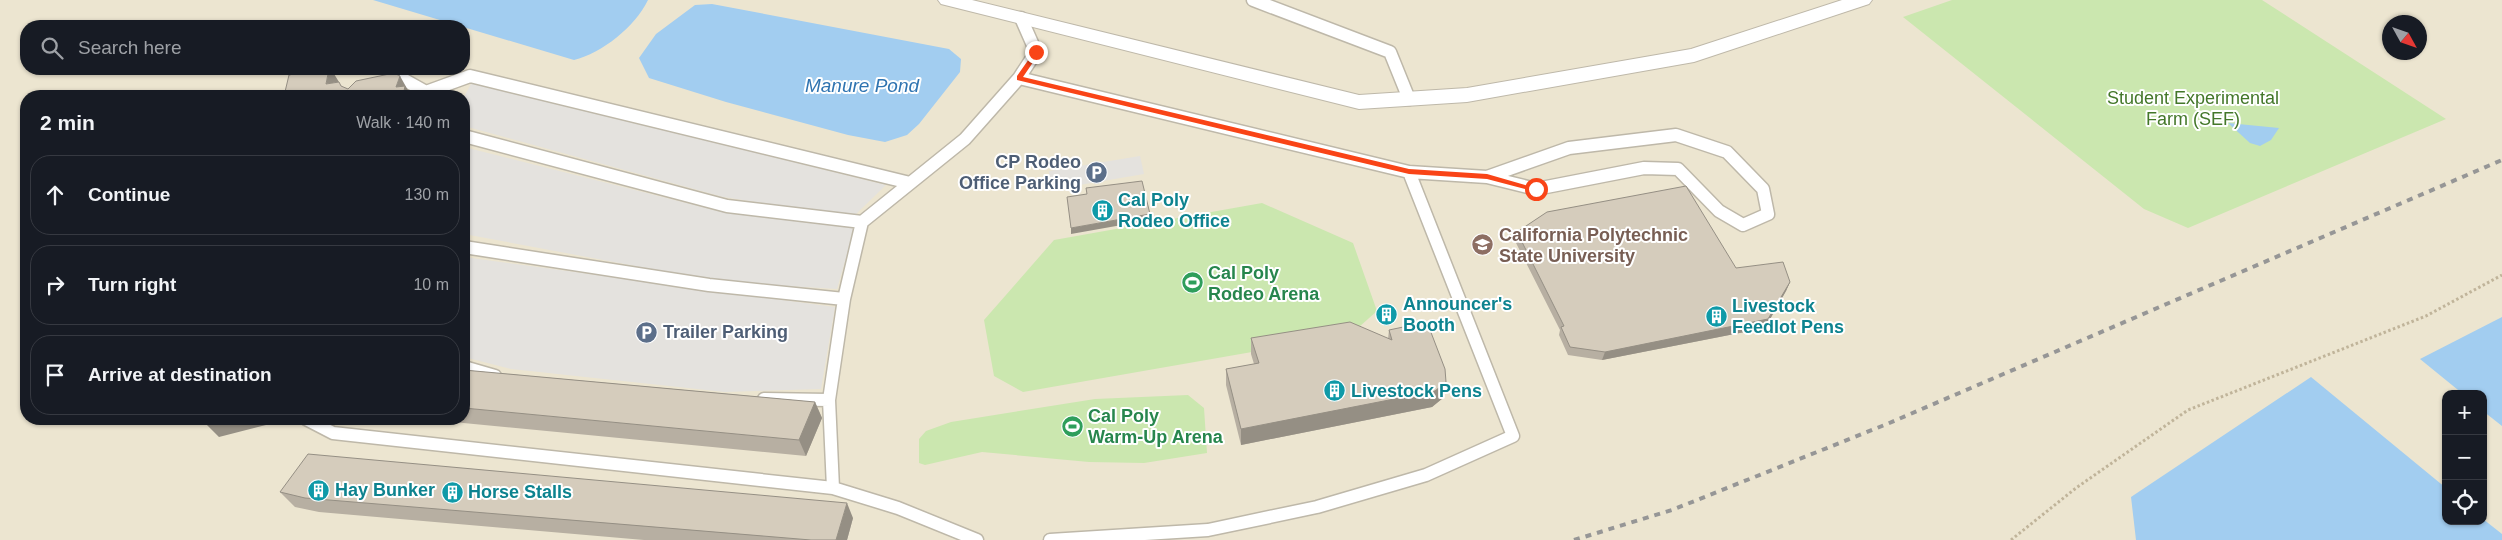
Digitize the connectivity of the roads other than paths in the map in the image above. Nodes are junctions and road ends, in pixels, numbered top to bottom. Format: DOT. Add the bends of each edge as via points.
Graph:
graph roads {
  1 [pos="948,0"];
  2 [pos="1253,0"];
  3 [pos="1862,0"];
  4 [pos="1021,18"];
  5 [pos="1019,78"];
  6 [pos="359,90"];
  7 [pos="420,90"];
  8 [pos="437,90"];
  9 [pos="1409,99"];
  10 [pos="470,138"];
  11 [pos="1409,172"];
  12 [pos="1487,177"];
  13 [pos="910,183"];
  14 [pos="862,222"];
  15 [pos="470,247"];
  16 [pos="844,299"];
  17 [pos="470,368"];
  18 [pos="510,378"];
  19 [pos="750,399"];
  20 [pos="829,400"];
  21 [pos="317,425"];
  22 [pos="833,488"];
  23 [pos="977,540"];
  24 [pos="1050,540"];
  1 -- 4 [label="street"];
  2 -- 9 [label="lane" via="1390,52"];
  3 -- 9 [label="street" via="1694,54 1467,95"];
  4 -- 5 [label="lane" via="1036,52"];
  4 -- 9 [label="street" via="1359,102"];
  5 -- 11 [label="lane"];
  5 -- 13 [label="lane" via="965,139"];
  6 -- 7 [label="lane" via="401,78"];
  8 -- 13 [label="lane" via="470,76"];
  10 -- 14 [label="lane" via="727,206"];
  11 -- 12 [label="lane"];
  11 -- 24 [label="lane" via="1513,436 1426,475 1317,507 1208,530"];
  12 -- 12 [label="lane" via="1568,148 1676,135 1726,152 1763,189 1768,214 1743,225 1719,211 1678,169 1644,168 1536,189"];
  13 -- 14 [label="lane"];
  14 -- 16 [label="lane"];
  15 -- 16 [label="lane" via="709,286"];
  16 -- 20 [label="lane"];
  17 -- 18 [label="lane"];
  19 -- 20 [label="lane"];
  20 -- 22 [label="lane"];
  21 -- 22 [label="lane" via="332,433"];
  22 -- 23 [label="lane" via="898,508"];
}
